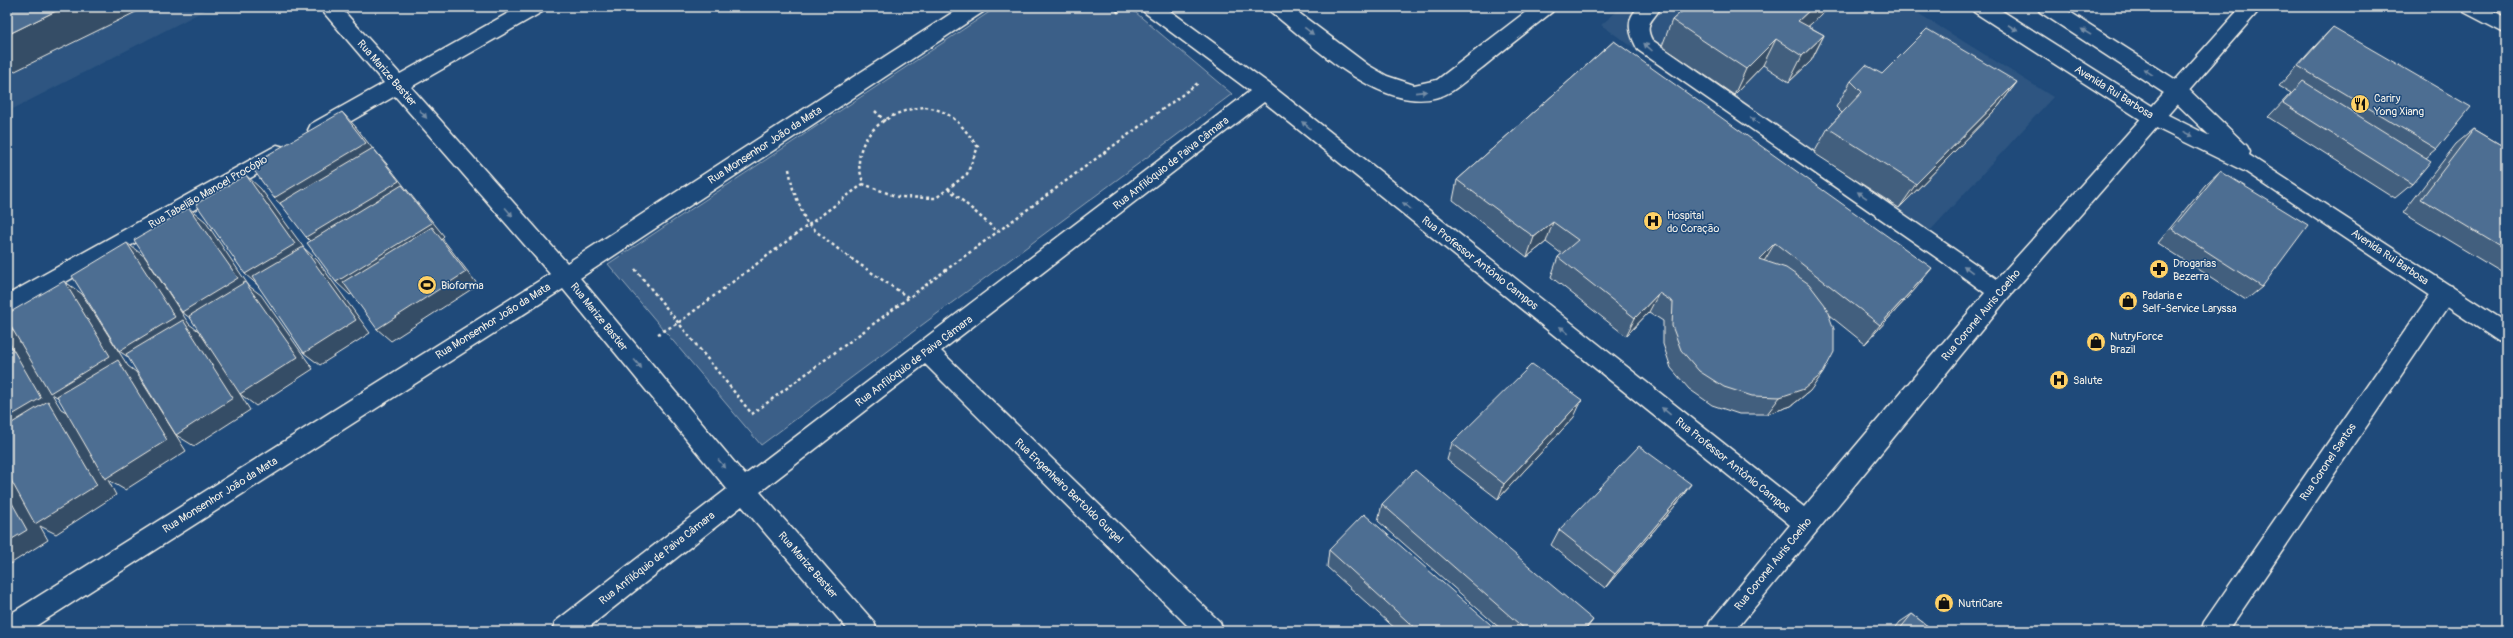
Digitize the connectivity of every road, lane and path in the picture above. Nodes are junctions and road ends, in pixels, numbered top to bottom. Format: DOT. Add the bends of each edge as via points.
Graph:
graph roads {
  1 [pos="329,7"];
  2 [pos="535,7"];
  3 [pos="976,7"];
  4 [pos="1112,7"];
  5 [pos="1152,7"];
  6 [pos="1278,7"];
  7 [pos="1546,7"];
  8 [pos="1651,7"];
  9 [pos="1980,7"];
  10 [pos="2047,7"];
  11 [pos="2252,7"];
  12 [pos="2471,7"];
  13 [pos="1124,17"];
  14 [pos="2506,27"];
  15 [pos="1194,76"];
  16 [pos="397,85"];
  17 [pos="1264,91"];
  18 [pos="2177,91"];
  19 [pos="2153,117"];
  20 [pos="789,166"];
  21 [pos="2253,166"];
  22 [pos="863,184"];
  23 [pos="948,188"];
  24 [pos="807,224"];
  25 [pos="998,232"];
  26 [pos="634,268"];
  27 [pos="565,276"];
  28 [pos="2000,292"];
  29 [pos="2444,293"];
  30 [pos="909,298"];
  31 [pos="7,306"];
  32 [pos="678,323"];
  33 [pos="2506,334"];
  34 [pos="927,352"];
  35 [pos="743,490"];
  36 [pos="1806,523"];
  37 [pos="7,630"];
  38 [pos="564,631"];
  39 [pos="865,631"];
  40 [pos="1211,631"];
  41 [pos="1719,631"];
  42 [pos="2212,631"];
  1 -- 16 [label="street, Rua Marize Bastier"];
  2 -- 16 [label="street, Rua Tabelião Manoel Procópio"];
  3 -- 27 [label="street, Rua Monsenhor João da Mata"];
  4 -- 13 [label="path"];
  5 -- 17 [label="street, Rua Professor Antônio Campos"];
  6 -- 7 [label="street, one-way" via="1358,68 1390,86 1414,92 1444,86"];
  28 -- 8 [label="street, one-way" via="1644,45 1639,34 1640,17"];
  9 -- 19 [label="street, Avenida Rui Barbosa, one-way"];
  18 -- 10 [label="street, Avenida Rui Barbosa, one-way"];
  11 -- 18 [label="street, Rua Coronel Auris Coelho"];
  12 -- 14 [label="street"];
  15 -- 25 [label="path" via="1200,81"];
  16 -- 27 [label="street, Rua Marize Bastier, one-way"];
  16 -- 31 [label="street, Rua Tabelião Manoel Procópio"];
  17 -- 34 [label="street, Rua Anfilóquio de Paiva Câmara"];
  36 -- 17 [label="street, Rua Professor Antônio Campos, one-way"];
  18 -- 19 [label="street, Rua Coronel Auris Coelho"];
  18 -- 21 [label="street, Avenida Rui Barbosa"];
  19 -- 21 [label="street, Avenida Rui Barbosa, one-way"];
  19 -- 28 [label="street, Rua Coronel Auris Coelho"];
  20 -- 24 [label="path" via="793,189"];
  21 -- 29 [label="street, Avenida Rui Barbosa"];
  22 -- 23 [label="path" via="898,197 936,198"];
  22 -- 23 [label="path" via="859,160 870,132 892,115 913,106 939,109 959,124 978,147 967,174"];
  22 -- 24 [label="path"];
  23 -- 25 [label="path"];
  24 -- 30 [label="path" via="843,253"];
  24 -- 32 [label="path"];
  25 -- 30 [label="path"];
  26 -- 32 [label="path"];
  27 -- 35 [label="street, Rua Marize Bastier, one-way"];
  27 -- 37 [label="street, Rua Monsenhor João da Mata"];
  28 -- 36 [label="street, Rua Coronel Auris Coelho"];
  29 -- 33 [label="street, Avenida Rui Barbosa"];
  29 -- 42 [label="street, Rua Coronel Santos"];
  30 -- 32 [label="path" via="752,414"];
  34 -- 35 [label="street, Rua Anfilóquio de Paiva Câmara"];
  34 -- 40 [label="street, Rua Engenheiro Bertoldo Gurgel"];
  35 -- 38 [label="street, Rua Anfilóquio de Paiva Câmara"];
  35 -- 39 [label="street, Rua Marize Bastier"];
  36 -- 41 [label="street, Rua Coronel Auris Coelho"];
}
